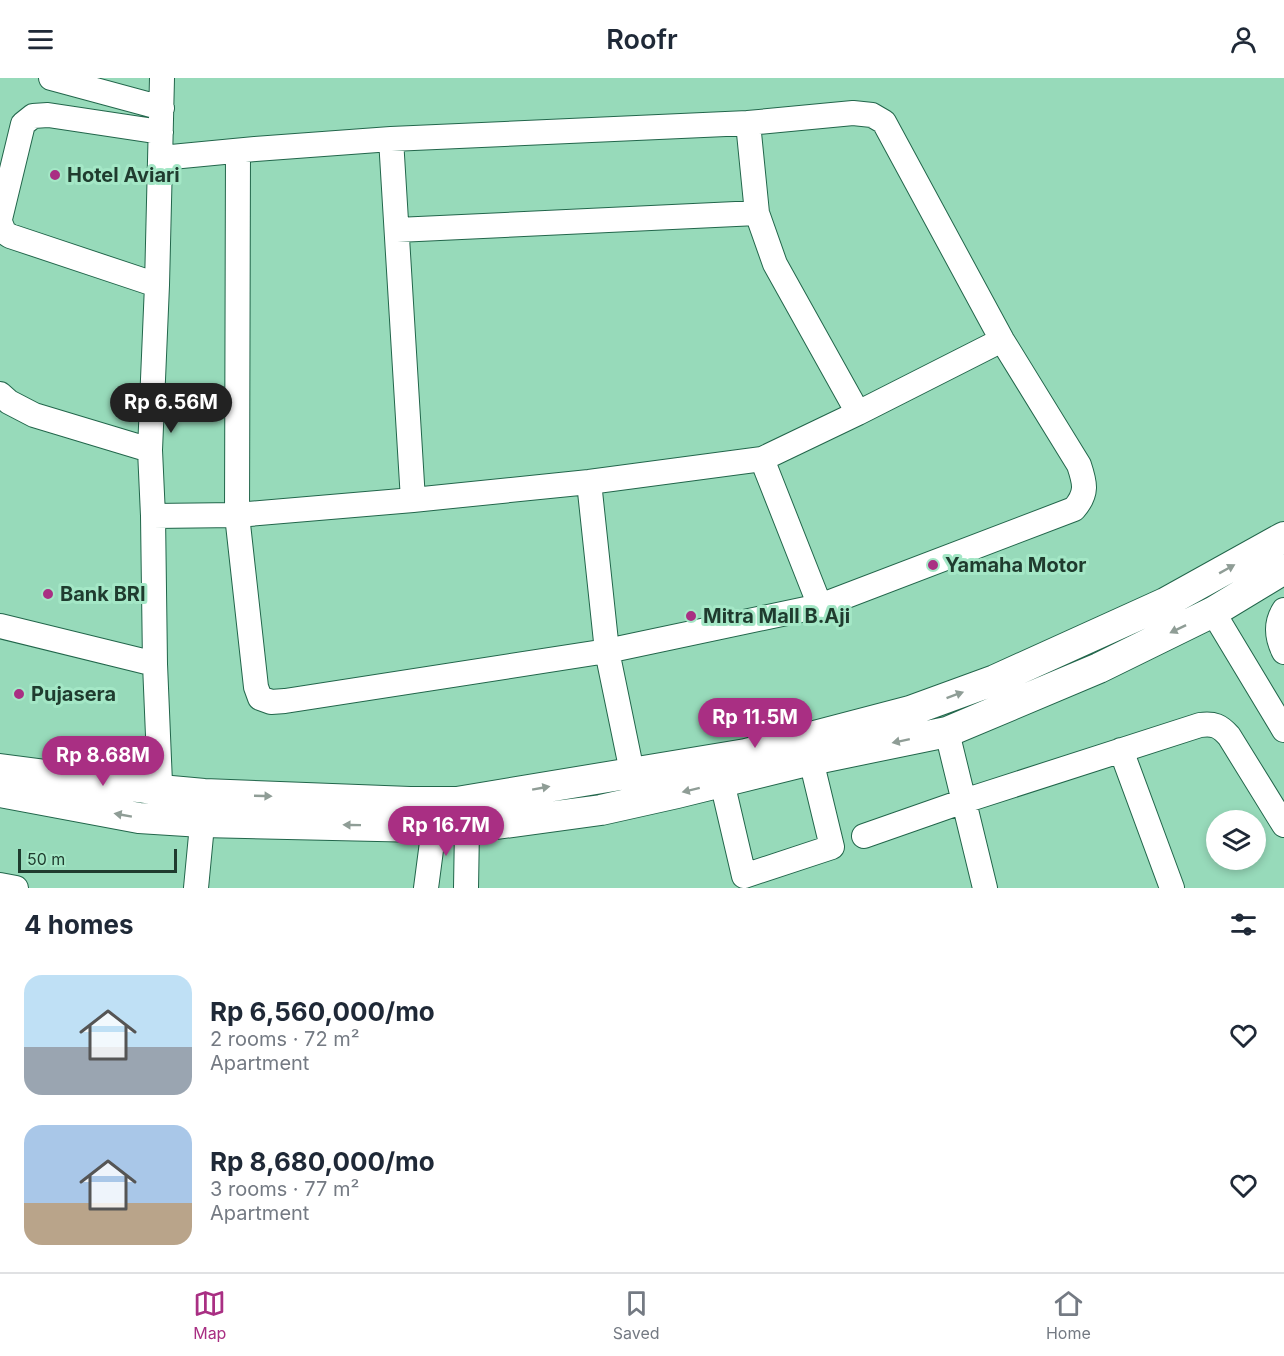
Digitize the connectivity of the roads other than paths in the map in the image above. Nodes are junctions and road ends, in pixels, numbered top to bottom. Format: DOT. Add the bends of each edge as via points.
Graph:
graph roads {
  1 [pos="51,78"];
  2 [pos="162,78"];
  3 [pos="162,108"];
  4 [pos="748,123"];
  5 [pos="161,132"];
  6 [pos="391,139"];
  7 [pos="238,150"];
  8 [pos="161,158"];
  9 [pos="757,213"];
  10 [pos="0,220"];
  11 [pos="397,230"];
  12 [pos="157,285"];
  13 [pos="1002,340"];
  14 [pos="0,394"];
  15 [pos="858,413"];
  16 [pos="150,450"];
  17 [pos="762,459"];
  18 [pos="589,482"];
  19 [pos="412,500"];
  20 [pos="237,515"];
  21 [pos="153,516"];
  22 [pos="1284,537"];
  23 [pos="1284,569"];
  24 [pos="820,606"];
  25 [pos="1284,610"];
  26 [pos="1213,612"];
  27 [pos="0,626"];
  28 [pos="607,651"];
  29 [pos="1284,652"];
  30 [pos="155,664"];
  31 [pos="995,680"];
  32 [pos="1006,707"];
  33 [pos="1284,730"];
  34 [pos="947,732"];
  35 [pos="1121,750"];
  36 [pos="811,760"];
  37 [pos="0,769"];
  38 [pos="632,772"];
  39 [pos="722,782"];
  40 [pos="160,790"];
  41 [pos="0,792"];
  42 [pos="964,801"];
  43 [pos="203,808"];
  44 [pos="162,820"];
  45 [pos="1284,825"];
  46 [pos="434,827"];
  47 [pos="467,828"];
  48 [pos="864,836"];
  49 [pos="0,885"];
  50 [pos="16,888"];
  51 [pos="196,888"];
  52 [pos="426,888"];
  53 [pos="466,888"];
  54 [pos="985,888"];
  55 [pos="1172,888"];
  1 -- 3 [label="street"];
  2 -- 3 [label="street"];
  3 -- 5 [label="street"];
  4 -- 6 [label="street"];
  4 -- 9 [label="street"];
  4 -- 13 [label="street" via="853,113 872,115 884,122"];
  5 -- 8 [label="street"];
  5 -- 10 [label="street" via="33,116 23,124"];
  6 -- 7 [label="street"];
  6 -- 11 [label="street"];
  7 -- 8 [label="street"];
  7 -- 20 [label="street"];
  8 -- 12 [label="street"];
  9 -- 11 [label="street"];
  9 -- 15 [label="street" via="775,264"];
  10 -- 12 [label="street" via="10,236"];
  11 -- 19 [label="street"];
  12 -- 16 [label="street"];
  13 -- 15 [label="street"];
  13 -- 24 [label="street" via="1078,465 1083,479 1082,501 1074,509"];
  14 -- 16 [label="street" via="33,415"];
  15 -- 17 [label="street"];
  16 -- 21 [label="street"];
  17 -- 18 [label="street"];
  17 -- 24 [label="street"];
  18 -- 19 [label="street"];
  18 -- 28 [label="street"];
  19 -- 20 [label="street"];
  20 -- 21 [label="street"];
  20 -- 28 [label="street" via="260,698 271,702 308,698"];
  21 -- 30 [label="street"];
  31 -- 22 [label="main road, one-way" via="1165,603"];
  23 -- 26 [label="main road"];
  24 -- 28 [label="street"];
  25 -- 29 [label="street" via="1278,624"];
  26 -- 32 [label="main road, one-way" via="1099,668"];
  26 -- 33 [label="street"];
  27 -- 30 [label="street"];
  28 -- 38 [label="street"];
  30 -- 40 [label="street"];
  31 -- 32 [label="main road"];
  38 -- 31 [label="main road, one-way" via="746,754 910,711"];
  32 -- 34 [label="main road"];
  34 -- 36 [label="main road, one-way"];
  34 -- 42 [label="street"];
  35 -- 42 [label="street"];
  35 -- 45 [label="street" via="1214,724 1229,736"];
  35 -- 55 [label="street"];
  36 -- 39 [label="main road"];
  36 -- 39 [label="street" via="832,847 744,876"];
  37 -- 40 [label="main road"];
  43 -- 38 [label="main road, one-way" via="457,802"];
  39 -- 47 [label="main road, one-way" via="600,810"];
  40 -- 43 [label="main road"];
  40 -- 44 [label="street"];
  44 -- 41 [label="main road, one-way"];
  42 -- 48 [label="street"];
  42 -- 54 [label="street"];
  43 -- 44 [label="main road"];
  46 -- 43 [label="main road, one-way"];
  43 -- 51 [label="street"];
  46 -- 47 [label="main road"];
  46 -- 52 [label="street"];
  47 -- 53 [label="street"];
  49 -- 50 [label="street"];
}
